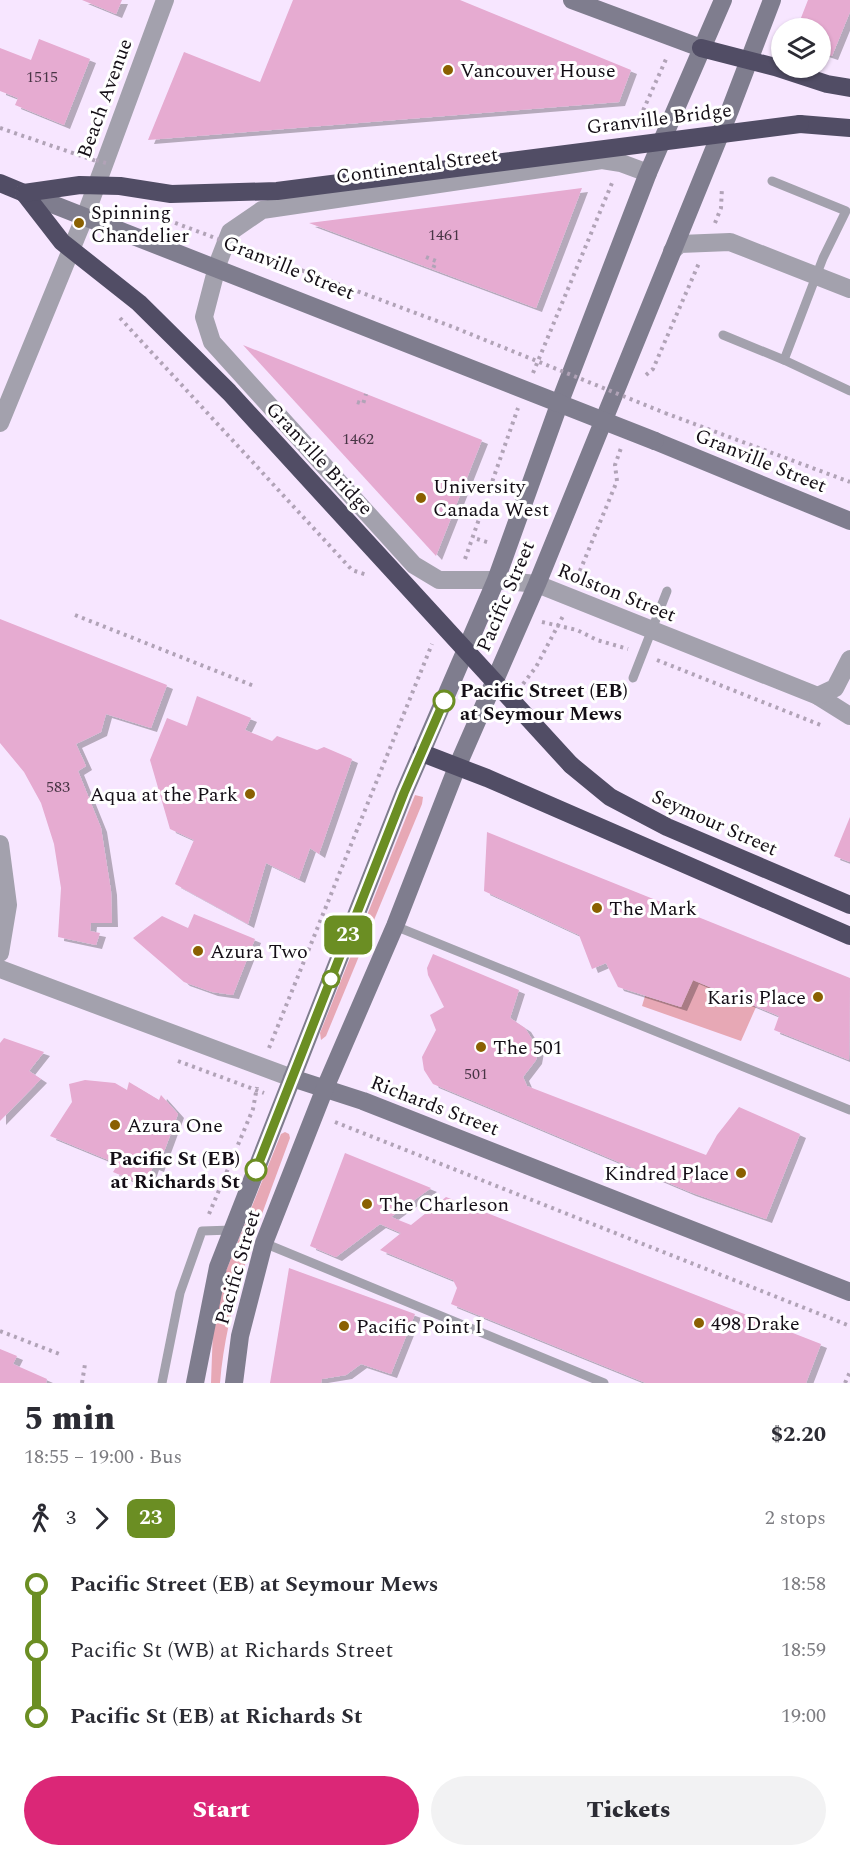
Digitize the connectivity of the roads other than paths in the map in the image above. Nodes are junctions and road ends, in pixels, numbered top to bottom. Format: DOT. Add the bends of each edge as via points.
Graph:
graph roads {
  1 [pos="165,0"];
  2 [pos="572,0"];
  3 [pos="723,0"];
  4 [pos="772,0"];
  5 [pos="702,48"];
  6 [pos="749,61"];
  7 [pos="850,88"];
  8 [pos="850,129"];
  9 [pos="648,173"];
  10 [pos="0,176"];
  11 [pos="772,181"];
  12 [pos="0,183"];
  13 [pos="24,193"];
  14 [pos="87,211"];
  15 [pos="848,212"];
  16 [pos="672,251"];
  17 [pos="218,263"];
  18 [pos="816,276"];
  19 [pos="850,289"];
  20 [pos="723,335"];
  21 [pos="784,360"];
  22 [pos="850,391"];
  23 [pos="561,399"];
  24 [pos="0,423"];
  25 [pos="655,441"];
  26 [pos="850,521"];
  27 [pos="496,580"];
  28 [pos="537,584"];
  29 [pos="667,591"];
  30 [pos="652,630"];
  31 [pos="850,659"];
  32 [pos="633,678"];
  33 [pos="818,696"];
  34 [pos="850,716"];
  35 [pos="422,753"];
  36 [pos="571,765"];
  37 [pos="457,767"];
  38 [pos="0,844"];
  39 [pos="850,905"];
  40 [pos="395,926"];
  41 [pos="850,936"];
  42 [pos="0,953"];
  43 [pos="0,969"];
  44 [pos="292,1078"];
  45 [pos="325,1088"];
  46 [pos="850,1110"];
  47 [pos="232,1230"];
  48 [pos="264,1243"];
  49 [pos="850,1292"];
  50 [pos="162,1383"];
  51 [pos="195,1383"];
  52 [pos="234,1383"];
  53 [pos="604,1383"];
  1 -- 14 [label="street, Beach Avenue"];
  2 -- 5 [label="main road"];
  3 -- 5 [label="main road, Pacific Street"];
  4 -- 6 [label="main road, Pacific Street"];
  5 -- 6 [label="highway"];
  5 -- 9 [label="main road, Pacific Street"];
  6 -- 7 [label="highway"];
  6 -- 16 [label="main road, Pacific Street"];
  8 -- 13 [label="highway, Granville Bridge, bridge" via="800,124 277,191 171,194 80,185"];
  9 -- 17 [label="street, Continental Street" via="602,160 262,210 230,232"];
  9 -- 23 [label="main road, Pacific Street"];
  10 -- 14 [label="street, Granville Street"];
  11 -- 15 [label="lane"];
  12 -- 13 [label="highway, Granville Bridge"];
  13 -- 25 [label="main road, Granville Bridge, bridge"];
  13 -- 36 [label="highway, Granville Bridge, bridge" via="62,242 140,303 229,392"];
  14 -- 17 [label="street, Granville Street"];
  14 -- 24 [label="street, Beach Avenue"];
  15 -- 18 [label="lane"];
  16 -- 18 [label="street" via="680,244 730,242"];
  16 -- 28 [label="main road, Pacific Street"];
  17 -- 23 [label="street, Granville Street"];
  17 -- 27 [label="street, Rolston Street" via="204,317 212,342 414,565 439,580"];
  18 -- 19 [label="street"];
  18 -- 21 [label="lane"];
  20 -- 21 [label="lane"];
  21 -- 22 [label="lane"];
  23 -- 27 [label="main road, Pacific Street"];
  25 -- 26 [label="main road, Granville Street"];
  27 -- 28 [label="street, Rolston Street"];
  27 -- 35 [label="main road, Pacific Street"];
  28 -- 30 [label="street, Rolston Street"];
  28 -- 37 [label="main road, Pacific Street"];
  29 -- 30 [label="lane"];
  30 -- 32 [label="lane"];
  30 -- 33 [label="street, Rolston Street"];
  31 -- 33 [label="street" via="835,687"];
  33 -- 34 [label="street, Rolston Street"];
  35 -- 37 [label="highway"];
  35 -- 44 [label="main road, Pacific Street"];
  36 -- 39 [label="highway, Seymour Street" via="610,797 667,827"];
  37 -- 40 [label="main road, Pacific Street"];
  37 -- 41 [label="highway"];
  38 -- 42 [label="street" via="8,905"];
  40 -- 45 [label="main road, Pacific Street"];
  40 -- 46 [label="lane"];
  43 -- 44 [label="street, Richards Street"];
  44 -- 45 [label="main road, Richards Street"];
  44 -- 47 [label="main road, Pacific Street"];
  45 -- 48 [label="main road, Pacific Street"];
  45 -- 49 [label="main road, Richards Street"];
  47 -- 50 [label="lane" via="202,1231 180,1293"];
  47 -- 51 [label="main road, Pacific Street" via="218,1267"];
  48 -- 52 [label="main road, Pacific Street" via="240,1336"];
  48 -- 53 [label="lane"];
}
